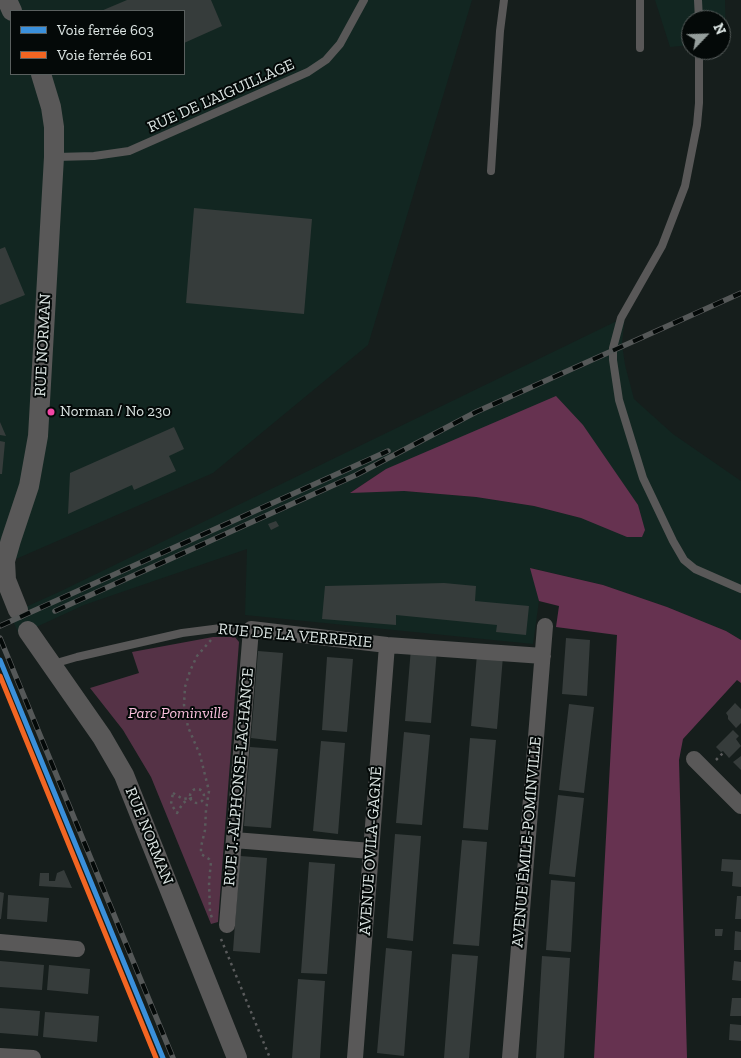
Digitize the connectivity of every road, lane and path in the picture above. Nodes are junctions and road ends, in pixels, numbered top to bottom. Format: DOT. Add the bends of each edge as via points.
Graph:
graph roads {
  1 [pos="364,0"];
  2 [pos="504,0"];
  3 [pos="640,0"];
  4 [pos="640,48"];
  5 [pos="699,60"];
  6 [pos="41,75"];
  7 [pos="54,156"];
  8 [pos="491,171"];
  9 [pos="741,589"];
  10 [pos="18,610"];
  11 [pos="545,626"];
  12 [pos="251,630"];
  13 [pos="28,631"];
  14 [pos="213,637"];
  15 [pos="387,645"];
  16 [pos="542,656"];
  17 [pos="51,665"];
  18 [pos="201,744"];
  19 [pos="197,747"];
  20 [pos="724,752"];
  21 [pos="694,759"];
  22 [pos="715,762"];
  23 [pos="205,796"];
  24 [pos="210,796"];
  25 [pos="191,798"];
  26 [pos="741,806"];
  27 [pos="234,840"];
  28 [pos="371,851"];
  29 [pos="220,928"];
  30 [pos="0,942"];
  31 [pos="77,949"];
  32 [pos="0,1056"];
  33 [pos="33,1058"];
  34 [pos="237,1058"];
  35 [pos="270,1058"];
  36 [pos="355,1058"];
  37 [pos="510,1058"];
  1 -- 7 [label="lane, RUE DE L'AIGUILLAGE" via="337,48 308,72 129,151"];
  2 -- 8 [label="lane"];
  3 -- 4 [label="lane"];
  5 -- 9 [label="lane" via="698,125 685,186 662,246 621,318 613,360 619,400 643,478 673,541 684,560 695,569"];
  6 -- 7 [label="street, RUE NORMAN" via="52,112"];
  7 -- 10 [label="street, RUE NORMAN" via="35,461 5,562 6,580"];
  11 -- 16 [label="street, AVENUE ÉMILE-POMINVILLE"];
  12 -- 15 [label="street, RUE DE LA VERRERIE"];
  12 -- 17 [label="lane, RUE DE LA VERRERIE" via="222,628 182,633 77,656"];
  12 -- 27 [label="street, RUE J.-ALPHONSE-LACHANCE"];
  13 -- 17 [label="street, RUE NORMAN"];
  14 -- 19 [label="path" via="193,664 185,687 185,712"];
  15 -- 16 [label="street, RUE DE LA VERRERIE"];
  15 -- 28 [label="street, AVENUE OVILA-GAGNÉ"];
  16 -- 37 [label="street, AVENUE ÉMILE-POMINVILLE"];
  17 -- 34 [label="street, RUE NORMAN" via="124,774"];
  18 -- 19 [label="path"];
  19 -- 24 [label="path"];
  20 -- 22 [label="path"];
  21 -- 26 [label="street"];
  23 -- 24 [label="path"];
  23 -- 25 [label="path" via="196,805"];
  23 -- 25 [label="path" via="193,788"];
  24 -- 29 [label="path" via="201,854 211,862 210,916"];
  25 -- 25 [label="path" via="183,799 173,793 171,804 178,812"];
  27 -- 28 [label="street"];
  27 -- 29 [label="street, RUE J.-ALPHONSE-LACHANCE"];
  28 -- 36 [label="street, AVENUE OVILA-GAGNÉ"];
  29 -- 35 [label="path"];
  30 -- 31 [label="street"];
  32 -- 33 [label="street"];
}
